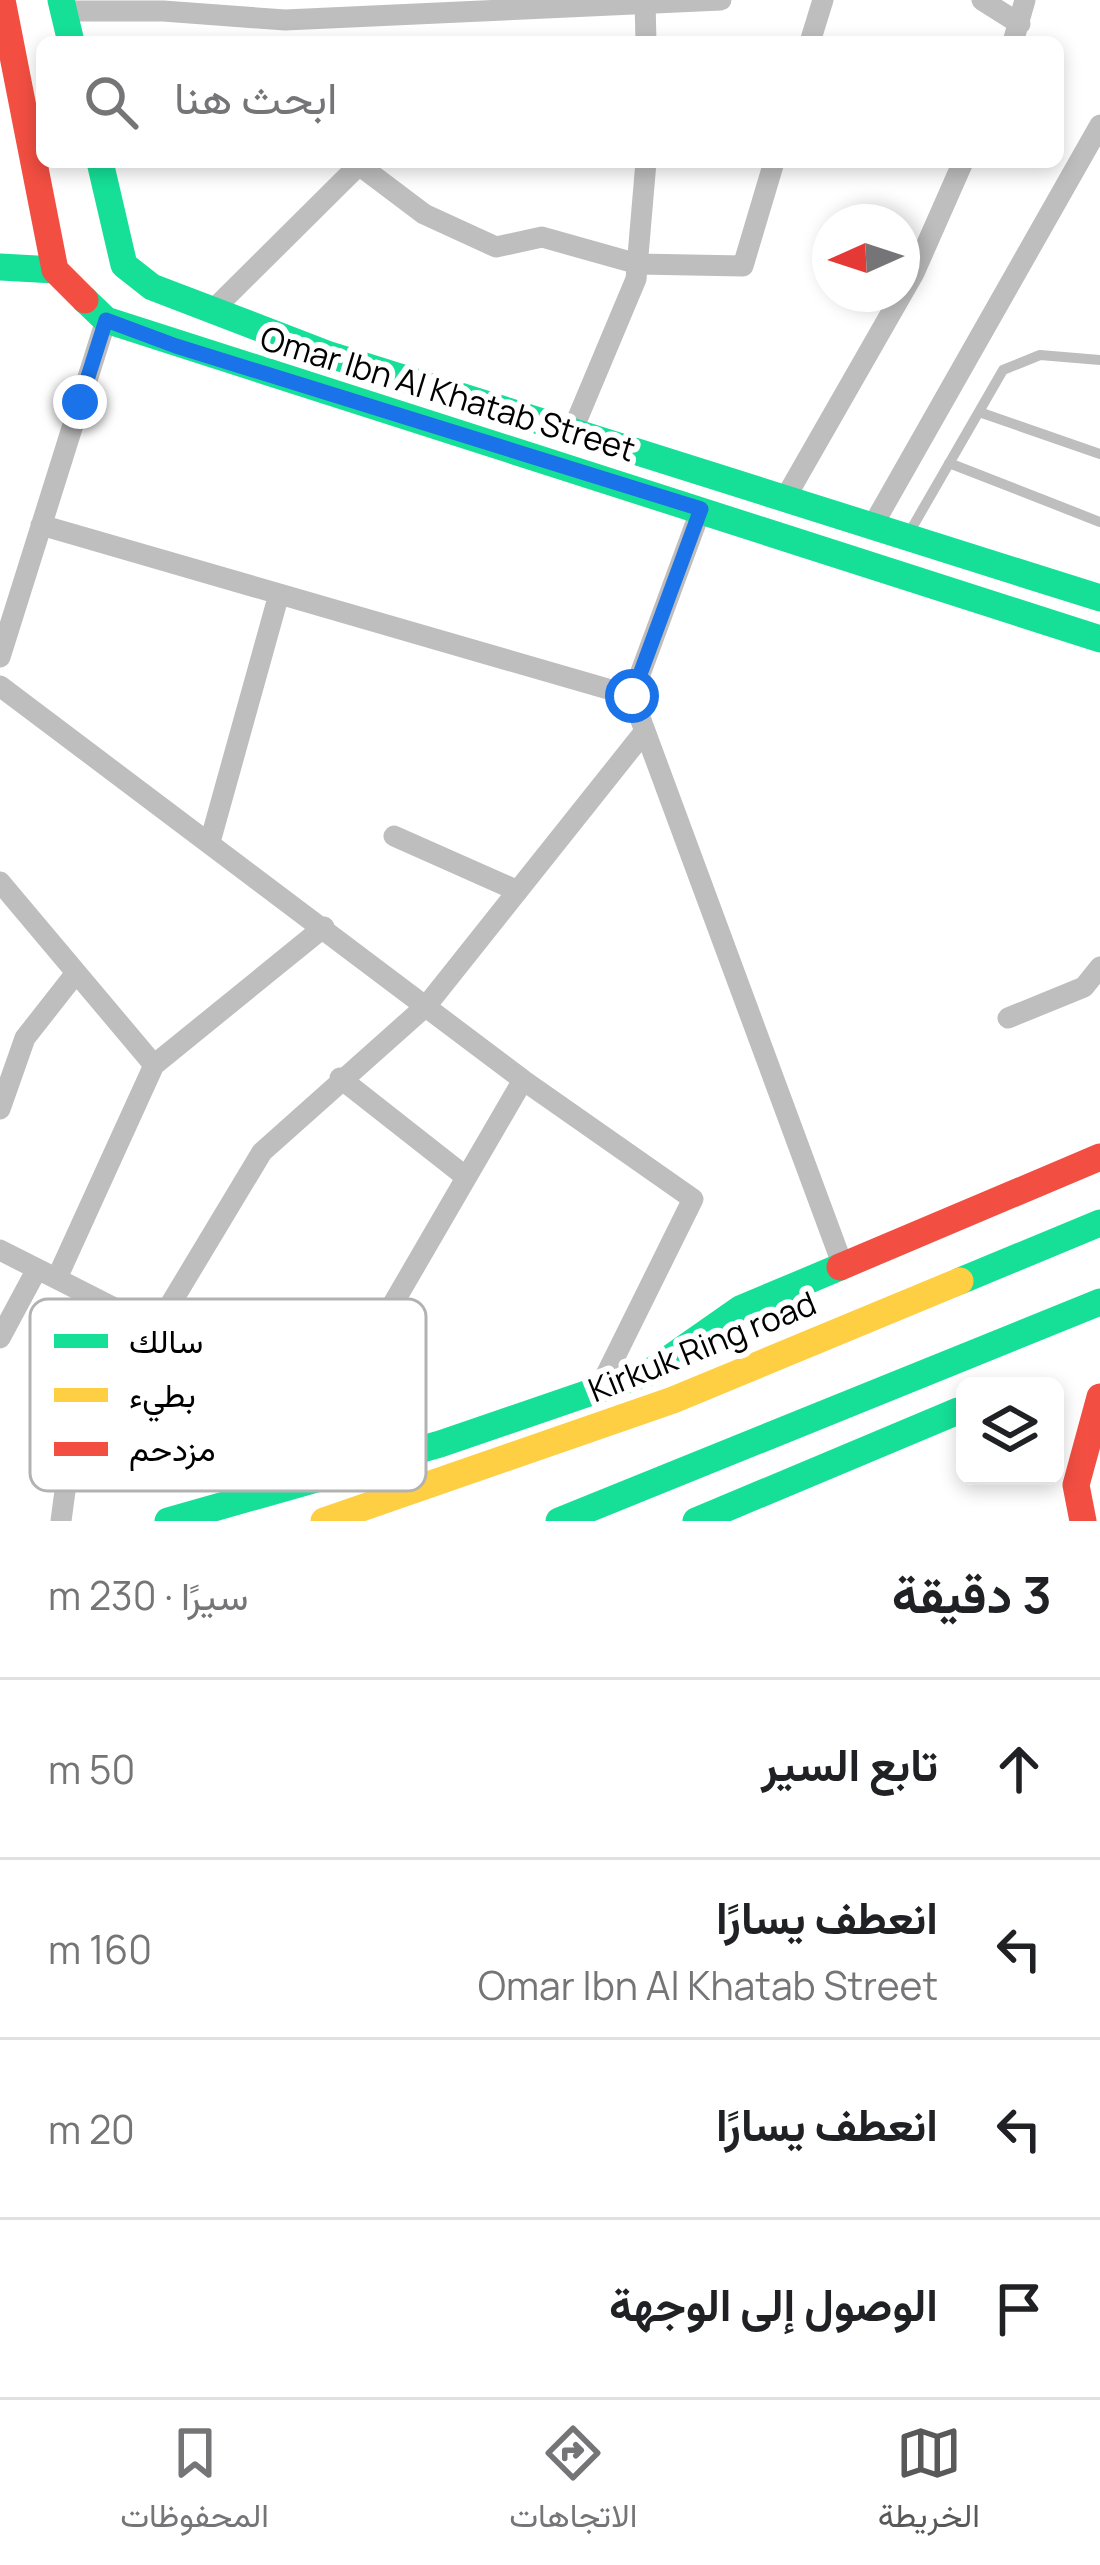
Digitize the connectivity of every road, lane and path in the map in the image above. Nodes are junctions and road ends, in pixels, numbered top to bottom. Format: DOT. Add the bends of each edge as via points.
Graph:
graph roads {
  1 [pos="2,0"];
  2 [pos="721,0"];
  3 [pos="823,0"];
  4 [pos="982,0"];
  5 [pos="1025,0"];
  6 [pos="645,1"];
  7 [pos="62,6"];
  8 [pos="1017,33"];
  9 [pos="70,36"];
  10 [pos="646,36"];
  11 [pos="812,36"];
  12 [pos="1100,125"];
  13 [pos="101,168"];
  14 [pos="356,168"];
  15 [pos="363,168"];
  16 [pos="646,168"];
  17 [pos="772,168"];
  18 [pos="960,168"];
  19 [pos="638,264"];
  20 [pos="0,267"];
  21 [pos="55,270"];
  22 [pos="212,311"];
  23 [pos="106,320"];
  24 [pos="1100,360"];
  25 [pos="979,412"];
  26 [pos="571,434"];
  27 [pos="1100,454"];
  28 [pos="949,464"];
  29 [pos="787,496"];
  30 [pos="701,509"];
  31 [pos="1100,522"];
  32 [pos="41,525"];
  33 [pos="873,525"];
  34 [pos="907,536"];
  35 [pos="279,594"];
  36 [pos="1100,598"];
  37 [pos="1100,639"];
  38 [pos="0,657"];
  39 [pos="0,686"];
  40 [pos="632,696"];
  41 [pos="645,731"];
  42 [pos="394,836"];
  43 [pos="210,842"];
  44 [pos="0,882"];
  45 [pos="518,891"];
  46 [pos="324,927"];
  47 [pos="1100,967"];
  48 [pos="76,973"];
  49 [pos="428,1004"];
  50 [pos="1008,1018"];
  51 [pos="154,1066"];
  52 [pos="340,1078"];
  53 [pos="523,1080"];
  54 [pos="0,1109"];
  55 [pos="1100,1157"];
  56 [pos="466,1178"];
  57 [pos="1100,1222"];
  58 [pos="0,1250"];
  59 [pos="843,1266"];
  60 [pos="47,1273"];
  61 [pos="97,1299"];
  62 [pos="174,1299"];
  63 [pos="396,1299"];
  64 [pos="1100,1302"];
  65 [pos="0,1339"];
  66 [pos="659,1367"];
  67 [pos="901,1380"];
  68 [pos="599,1389"];
  69 [pos="1100,1397"];
  70 [pos="673,1400"];
  71 [pos="956,1410"];
  72 [pos="956,1415"];
  73 [pos="426,1444"];
  74 [pos="1064,1472"];
  75 [pos="1076,1485"];
  76 [pos="426,1486"];
  77 [pos="66,1491"];
  78 [pos="275,1491"];
  79 [pos="411,1491"];
  80 [pos="598,1514"];
  81 [pos="61,1521"];
  82 [pos="168,1521"];
  83 [pos="324,1521"];
  84 [pos="559,1521"];
  85 [pos="696,1521"];
  86 [pos="1083,1521"];
  1 -- 21 [label="main road"];
  2 -- 6 [label="street"];
  3 -- 11 [label="street"];
  4 -- 8 [label="street"];
  5 -- 8 [label="street"];
  6 -- 7 [label="street" via="285,20"];
  6 -- 10 [label="street"];
  7 -- 9 [label="main road"];
  12 -- 33 [label="street"];
  13 -- 22 [label="main road, Omar Ibn Al Khatab Street" via="124,265 152,287"];
  14 -- 22 [label="street"];
  15 -- 19 [label="street" via="424,214 496,247 542,237"];
  16 -- 19 [label="street"];
  17 -- 19 [label="street" via="743,266"];
  18 -- 29 [label="street" via="914,273"];
  19 -- 26 [label="street"];
  20 -- 21 [label="main road"];
  21 -- 23 [label="main road, Omar Ibn Al Khatab Street"];
  22 -- 26 [label="main road, Omar Ibn Al Khatab Street"];
  23 -- 30 [label="main road, Omar Ibn Al Khatab Street"];
  23 -- 32 [label="street"];
  24 -- 25 [label="lane" via="1040,355 1003,370"];
  25 -- 27 [label="lane"];
  25 -- 28 [label="lane"];
  26 -- 29 [label="main road, Omar Ibn Al Khatab Street"];
  28 -- 31 [label="lane"];
  28 -- 34 [label="lane"];
  29 -- 33 [label="main road, Omar Ibn Al Khatab Street"];
  30 -- 37 [label="main road, Omar Ibn Al Khatab Street"];
  30 -- 40 [label="street"];
  32 -- 35 [label="street"];
  32 -- 38 [label="street"];
  33 -- 34 [label="main road, Omar Ibn Al Khatab Street"];
  34 -- 36 [label="main road, Omar Ibn Al Khatab Street"];
  35 -- 40 [label="street"];
  35 -- 43 [label="street"];
  39 -- 43 [label="street"];
  40 -- 41 [label="street"];
  41 -- 45 [label="street"];
  41 -- 59 [label="street"];
  42 -- 45 [label="street"];
  43 -- 46 [label="street"];
  44 -- 48 [label="street"];
  45 -- 49 [label="street"];
  46 -- 49 [label="street"];
  46 -- 51 [label="street"];
  47 -- 50 [label="street" via="1084,987"];
  48 -- 51 [label="street"];
  48 -- 54 [label="street" via="25,1038"];
  49 -- 52 [label="street"];
  49 -- 53 [label="street"];
  51 -- 60 [label="street"];
  52 -- 56 [label="street"];
  52 -- 62 [label="street" via="262,1152"];
  53 -- 56 [label="street"];
  53 -- 68 [label="street" via="693,1199"];
  55 -- 59 [label="main road"];
  56 -- 63 [label="street"];
  57 -- 70 [label="main road, Kirkuk Ring road"];
  58 -- 60 [label="street"];
  59 -- 66 [label="main road" via="740,1309"];
  60 -- 61 [label="street"];
  60 -- 65 [label="street"];
  64 -- 67 [label="main road"];
  66 -- 68 [label="main road"];
  66 -- 70 [label="main road"];
  67 -- 71 [label="main road"];
  67 -- 80 [label="main road"];
  68 -- 73 [label="main road"];
  69 -- 75 [label="main road"];
  70 -- 76 [label="main road, Kirkuk Ring road"];
  72 -- 85 [label="main road"];
  74 -- 75 [label="main road"];
  75 -- 86 [label="main road"];
  77 -- 81 [label="street"];
  78 -- 82 [label="main road"];
  79 -- 83 [label="main road, Kirkuk Ring road"];
  80 -- 84 [label="main road"];
}
